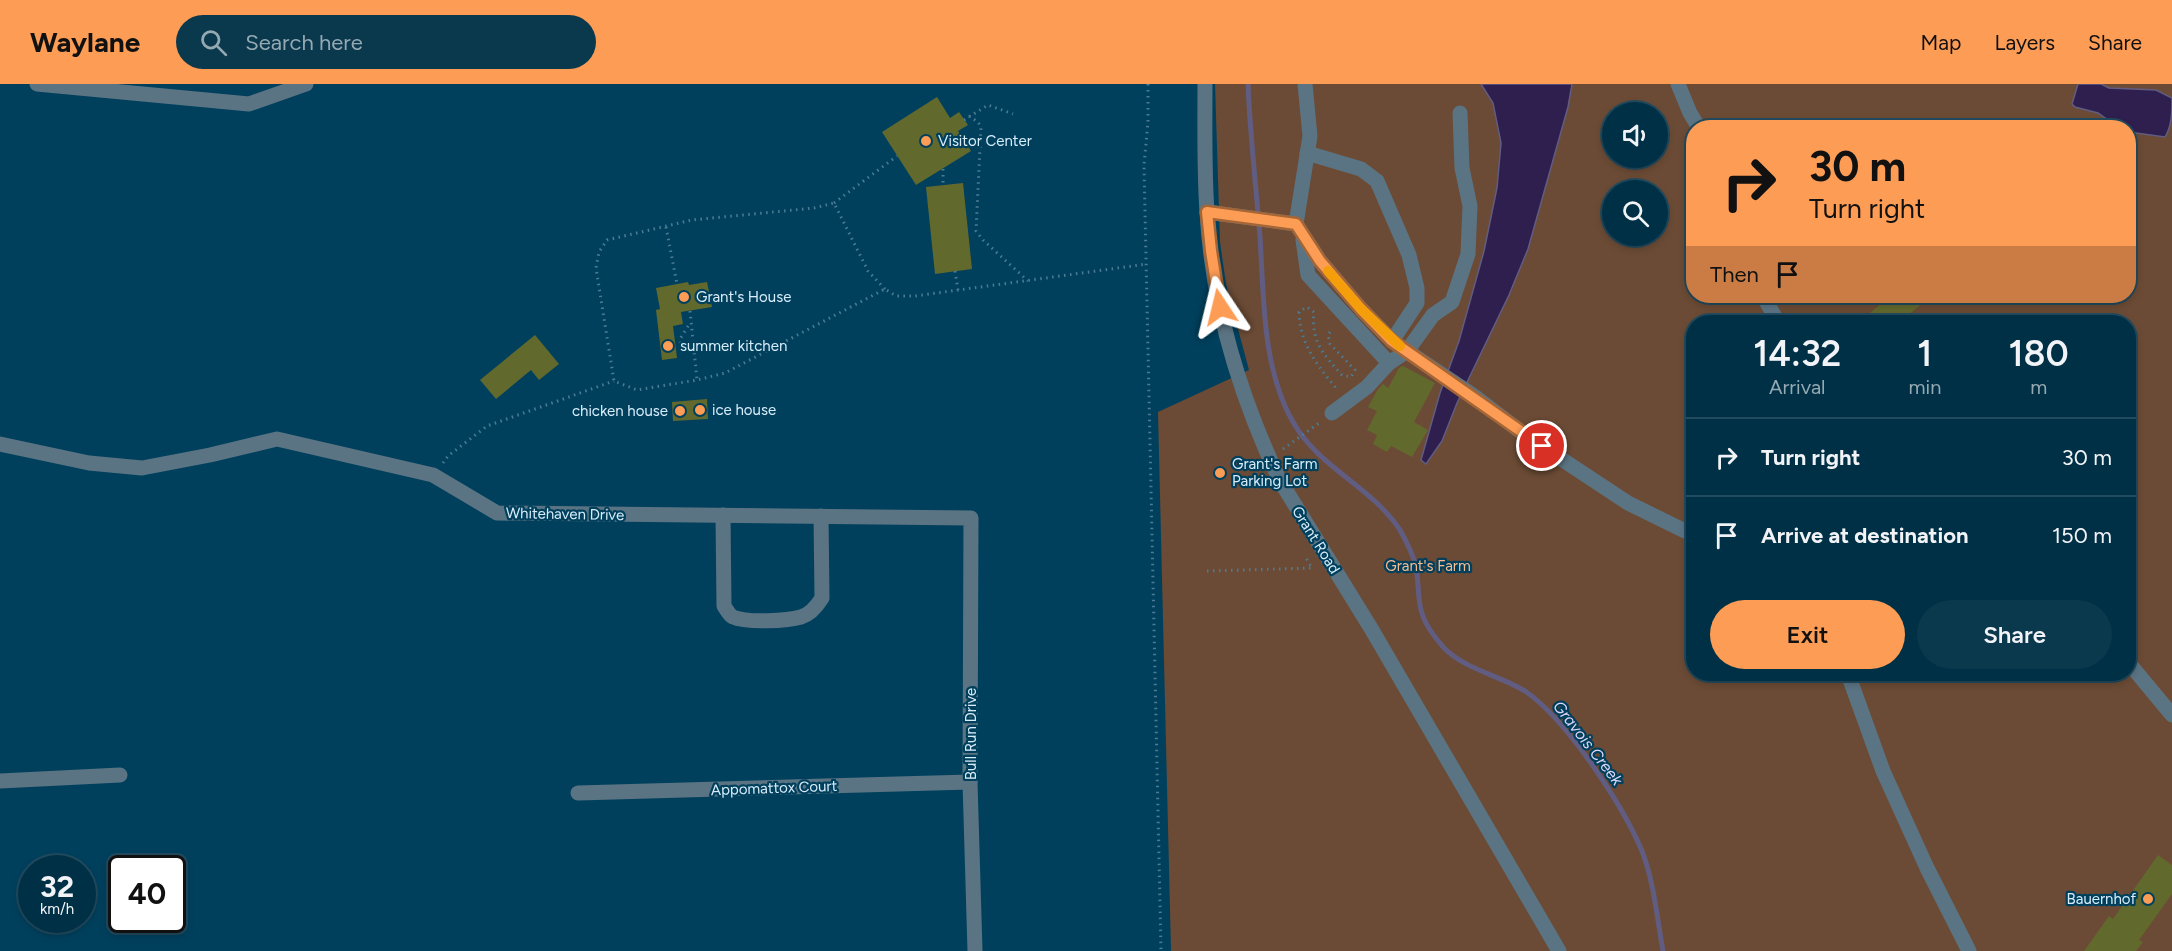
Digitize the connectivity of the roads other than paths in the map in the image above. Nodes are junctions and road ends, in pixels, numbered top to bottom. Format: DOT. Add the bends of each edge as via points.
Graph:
graph roads {
  1 [pos="37,84"];
  2 [pos="306,84"];
  3 [pos="1205,84"];
  4 [pos="1305,84"];
  5 [pos="1678,84"];
  6 [pos="1460,113"];
  7 [pos="1694,120"];
  8 [pos="1307,153"];
  9 [pos="1207,212"];
  10 [pos="1299,229"];
  11 [pos="1392,341"];
  12 [pos="1407,351"];
  13 [pos="1389,363"];
  14 [pos="1332,413"];
  15 [pos="0,444"];
  16 [pos="723,515"];
  17 [pos="821,516"];
  18 [pos="971,518"];
  19 [pos="1686,531"];
  20 [pos="2136,672"];
  21 [pos="1851,681"];
  22 [pos="2172,715"];
  23 [pos="120,775"];
  24 [pos="0,781"];
  25 [pos="970,782"];
  26 [pos="578,793"];
  27 [pos="975,951"];
  28 [pos="1560,951"];
  29 [pos="1969,951"];
  1 -- 2 [label="street" via="249,105"];
  3 -- 9 [label="street, Grant Road"];
  4 -- 8 [label="street" via="1310,136"];
  5 -- 7 [label="street"];
  6 -- 12 [label="street" via="1462,168 1470,206 1468,254 1452,302 1433,315"];
  8 -- 10 [label="street"];
  8 -- 11 [label="street" via="1360,170 1377,182 1409,255 1417,288 1416,303"];
  9 -- 10 [label="street" via="1274,221"];
  9 -- 28 [label="street, Grant Road" via="1224,326 1251,412 1279,479"];
  10 -- 11 [label="street" via="1320,261"];
  10 -- 13 [label="street" via="1308,275"];
  11 -- 12 [label="street"];
  12 -- 13 [label="street"];
  12 -- 19 [label="street" via="1628,503"];
  13 -- 14 [label="street" via="1367,387"];
  15 -- 16 [label="street, Whitehaven Drive" via="89,463 142,468 277,439 434,475 497,513"];
  16 -- 17 [label="street, Whitehaven Drive"];
  16 -- 17 [label="street" via="724,606 730,616 739,619 770,620 802,617 815,609 822,598"];
  17 -- 18 [label="street, Whitehaven Drive"];
  18 -- 25 [label="street, Bull Run Drive"];
  20 -- 22 [label="street"];
  21 -- 29 [label="street" via="1883,771"];
  23 -- 24 [label="street"];
  25 -- 26 [label="street, Appomattox Court"];
  25 -- 27 [label="street, Bull Run Drive"];
}
